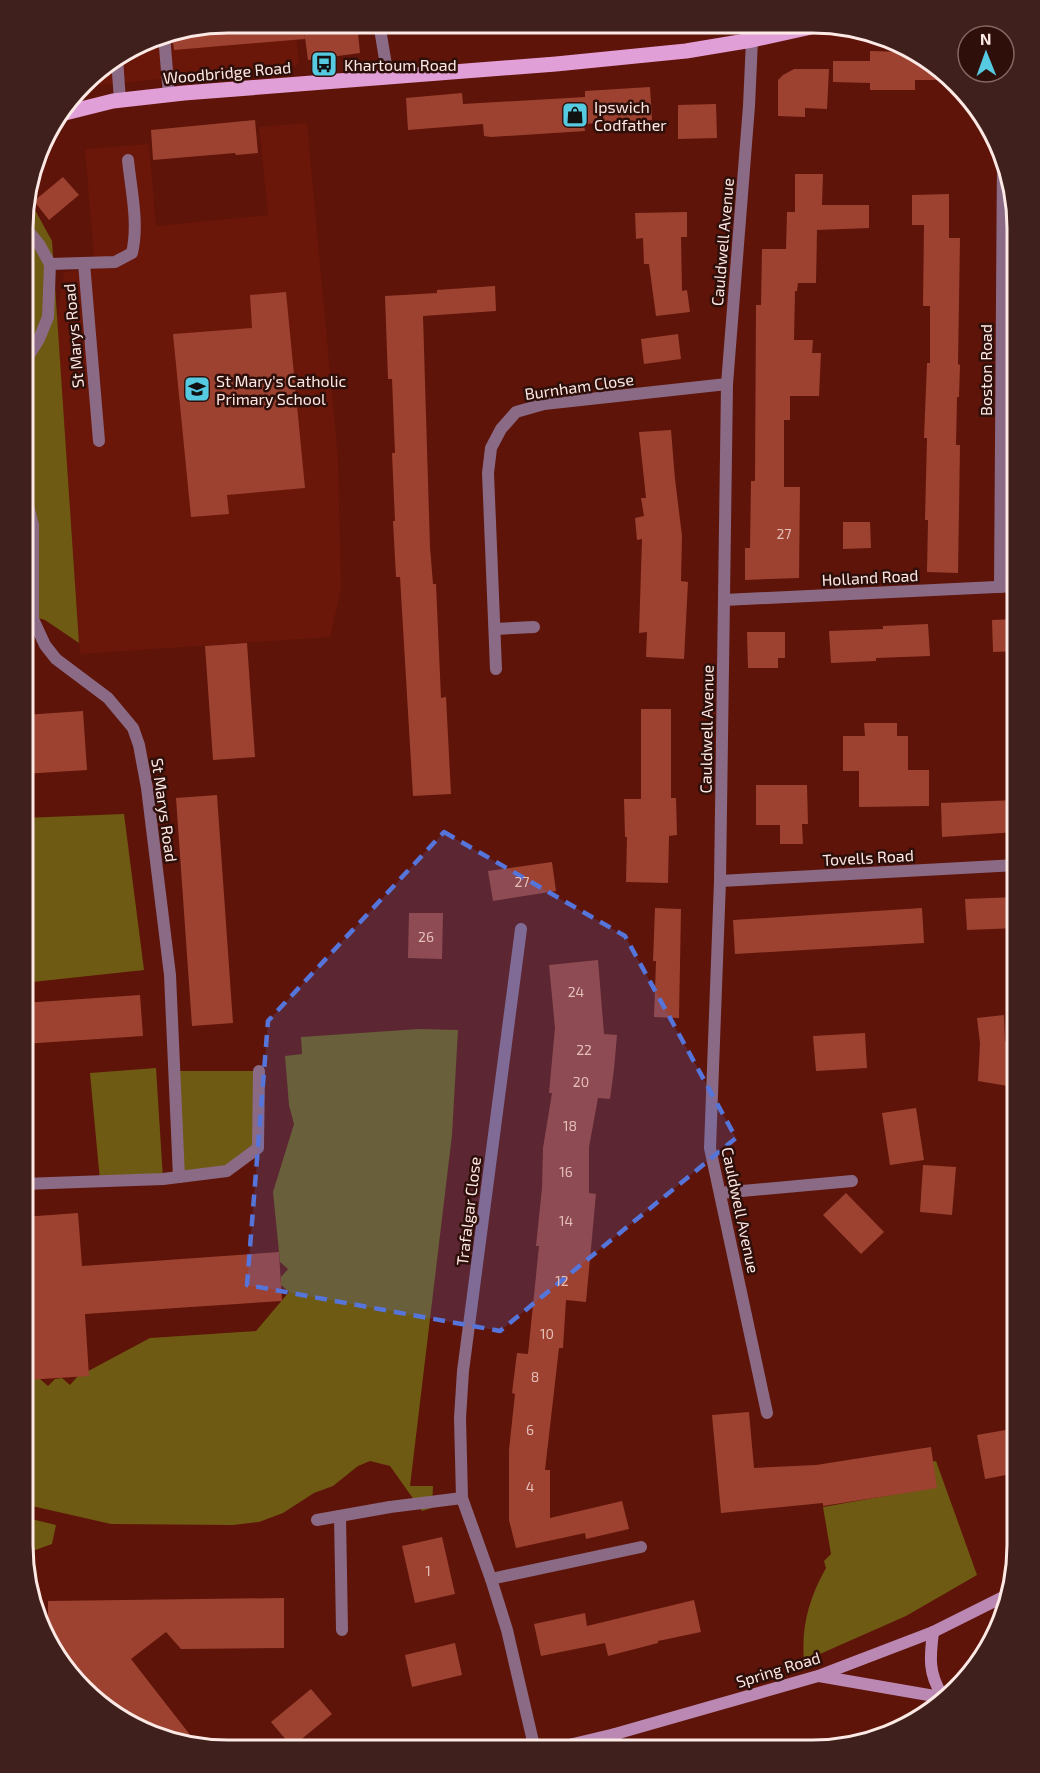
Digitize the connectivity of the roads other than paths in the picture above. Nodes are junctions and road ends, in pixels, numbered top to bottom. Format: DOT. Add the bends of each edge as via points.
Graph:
graph roads {
  1 [pos="381,33"];
  2 [pos="784,33"];
  3 [pos="752,40"];
  4 [pos="165,44"];
  5 [pos="118,68"];
  6 [pos="388,77"];
  7 [pos="169,95"];
  8 [pos="120,101"];
  9 [pos="73,111"];
  10 [pos="128,160"];
  11 [pos="1003,189"];
  12 [pos="33,237"];
  13 [pos="50,264"];
  14 [pos="84,264"];
  15 [pos="33,349"];
  16 [pos="727,384"];
  17 [pos="99,441"];
  18 [pos="1000,587"];
  19 [pos="1007,587"];
  20 [pos="724,600"];
  21 [pos="33,627"];
  22 [pos="534,627"];
  23 [pos="495,629"];
  24 [pos="496,669"];
  25 [pos="1007,866"];
  26 [pos="720,881"];
  27 [pos="521,929"];
  28 [pos="259,1071"];
  29 [pos="179,1177"];
  30 [pos="852,1181"];
  31 [pos="33,1184"];
  32 [pos="720,1193"];
  33 [pos="767,1413"];
  34 [pos="462,1498"];
  35 [pos="340,1516"];
  36 [pos="317,1520"];
  37 [pos="641,1546"];
  38 [pos="492,1579"];
  39 [pos="999,1599"];
  40 [pos="342,1630"];
  41 [pos="933,1632"];
  42 [pos="818,1676"];
  43 [pos="940,1693"];
  44 [pos="937,1695"];
  45 [pos="615,1734"];
  46 [pos="533,1740"];
  47 [pos="590,1740"];
  48 [pos="616,1740"];
  1 -- 6 [label="street"];
  2 -- 3 [label="main road, Woodbridge Road"];
  3 -- 6 [label="main road, Woodbridge Road" via="660,54"];
  3 -- 16 [label="street, Cauldwell Avenue"];
  4 -- 7 [label="street"];
  5 -- 8 [label="street"];
  6 -- 7 [label="main road, Woodbridge Road"];
  7 -- 8 [label="main road, Woodbridge Road"];
  8 -- 9 [label="main road, Woodbridge Road"];
  10 -- 14 [label="street, St Marys Road" via="134,213 132,252 115,262"];
  11 -- 18 [label="street, Boston Road"];
  12 -- 13 [label="street, St Marys Road"];
  13 -- 14 [label="street, St Marys Road"];
  13 -- 15 [label="street, St Marys Road" via="48,317"];
  14 -- 17 [label="street, St Marys Road"];
  16 -- 20 [label="street, Cauldwell Avenue"];
  16 -- 23 [label="street, Burnham Close" via="544,404 516,412 491,448 488,473"];
  18 -- 19 [label="street, Holland Road"];
  18 -- 20 [label="street, Holland Road"];
  20 -- 26 [label="street, Cauldwell Avenue"];
  21 -- 29 [label="street, St Marys Road" via="56,659 108,698 133,728 139,745 170,975"];
  22 -- 23 [label="street"];
  23 -- 24 [label="street, Burnham Close"];
  25 -- 26 [label="street, Tovells Road"];
  26 -- 32 [label="street, Cauldwell Avenue" via="710,1148"];
  27 -- 34 [label="street, Trafalgar Close" via="463,1371"];
  28 -- 29 [label="street" via="258,1148 227,1172"];
  29 -- 31 [label="street"];
  30 -- 32 [label="street"];
  32 -- 33 [label="street, Cauldwell Avenue"];
  34 -- 35 [label="street"];
  34 -- 38 [label="street, Trafalgar Close"];
  35 -- 36 [label="street"];
  35 -- 40 [label="street"];
  37 -- 38 [label="street"];
  38 -- 46 [label="street, Trafalgar Close"];
  39 -- 41 [label="street, Spring Road"];
  41 -- 42 [label="street, Spring Road"];
  41 -- 43 [label="street" via="930,1657 933,1681"];
  42 -- 44 [label="street"];
  42 -- 45 [label="street, Spring Road"];
  45 -- 47 [label="street, Spring Road"];
  45 -- 48 [label="street"];
}
